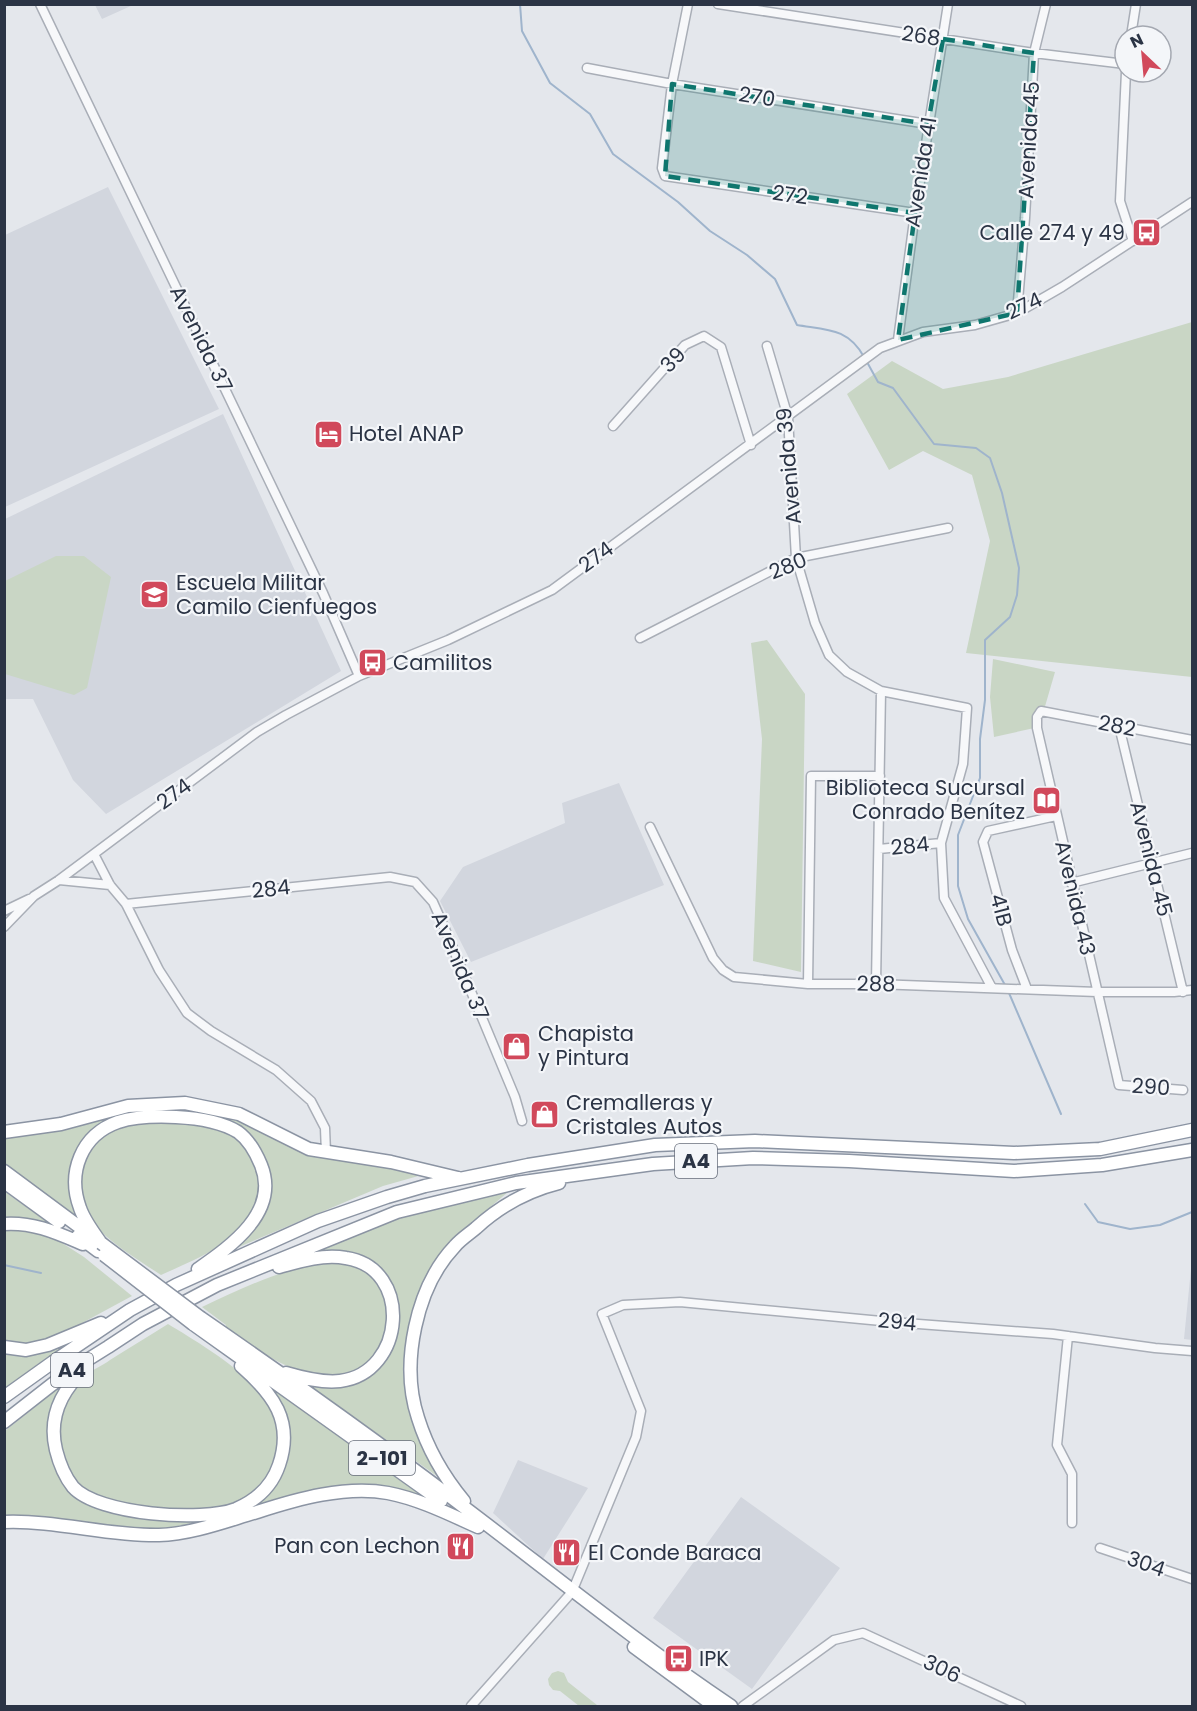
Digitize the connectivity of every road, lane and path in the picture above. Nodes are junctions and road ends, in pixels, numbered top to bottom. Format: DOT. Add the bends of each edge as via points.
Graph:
graph roads {
  1 [pos="40,4"];
  2 [pos="688,4"];
  3 [pos="718,4"];
  4 [pos="948,4"];
  5 [pos="1046,4"];
  6 [pos="1136,4"];
  7 [pos="1133,24"];
  8 [pos="943,39"];
  9 [pos="1034,52"];
  10 [pos="1113,62"];
  11 [pos="587,68"];
  12 [pos="672,84"];
  13 [pos="1125,84"];
  14 [pos="928,124"];
  15 [pos="1192,202"];
  16 [pos="915,213"];
  17 [pos="1133,241"];
  18 [pos="1017,313"];
  19 [pos="898,340"];
  20 [pos="767,346"];
  21 [pos="788,417"];
  22 [pos="613,426"];
  23 [pos="751,445"];
  24 [pos="948,528"];
  25 [pos="796,558"];
  26 [pos="640,638"];
  27 [pos="359,676"];
  28 [pos="881,690"];
  29 [pos="1041,711"];
  30 [pos="1119,726"];
  31 [pos="1192,740"];
  32 [pos="880,776"];
  33 [pos="1056,816"];
  34 [pos="650,827"];
  35 [pos="941,843"];
  36 [pos="879,849"];
  37 [pos="1192,853"];
  38 [pos="94,854"];
  39 [pos="1152,863"];
  40 [pos="58,880"];
  41 [pos="415,882"];
  42 [pos="1071,883"];
  43 [pos="110,885"];
  44 [pos="34,896"];
  45 [pos="126,904"];
  46 [pos="4,911"];
  47 [pos="4,927"];
  48 [pos="808,984"];
  49 [pos="876,984"];
  50 [pos="992,988"];
  51 [pos="1027,989"];
  52 [pos="1188,991"];
  53 [pos="1097,992"];
  54 [pos="1119,1085"];
  55 [pos="1183,1090"];
  56 [pos="522,1121"];
  57 [pos="1192,1130"];
  58 [pos="4,1132"];
  59 [pos="1192,1150"];
  60 [pos="326,1153"];
  61 [pos="652,1164"];
  62 [pos="4,1171"];
  63 [pos="462,1179"];
  64 [pos="4,1182"];
  65 [pos="4,1224"];
  66 [pos="99,1247"];
  67 [pos="176,1285"];
  68 [pos="217,1285"];
  69 [pos="130,1310"];
  70 [pos="197,1321"];
  71 [pos="143,1324"];
  72 [pos="1068,1336"];
  73 [pos="4,1347"];
  74 [pos="1192,1351"];
  75 [pos="277,1370"];
  76 [pos="4,1398"];
  77 [pos="4,1422"];
  78 [pos="4,1522"];
  79 [pos="477,1522"];
  80 [pos="1072,1523"];
  81 [pos="1100,1548"];
  82 [pos="1192,1579"];
  83 [pos="570,1595"];
  84 [pos="471,1707"];
  85 [pos="714,1707"];
  86 [pos="731,1707"];
  87 [pos="743,1707"];
  88 [pos="1021,1707"];
  1 -- 27 [label="street, Avenida 37" via="324,593"];
  2 -- 12 [label="street"];
  3 -- 8 [label="street, 268"];
  4 -- 8 [label="street, Avenida 41"];
  5 -- 9 [label="street, Avenida 45"];
  6 -- 7 [label="street"];
  8 -- 9 [label="street, 268"];
  8 -- 14 [label="street, Avenida 41"];
  9 -- 10 [label="street, 268"];
  9 -- 18 [label="street, Avenida 45"];
  11 -- 12 [label="street, 270"];
  12 -- 14 [label="street, 270"];
  12 -- 16 [label="street, 272" via="662,168 665,176"];
  13 -- 17 [label="street" via="1120,201"];
  14 -- 16 [label="street, Avenida 41"];
  15 -- 17 [label="street, 274"];
  16 -- 19 [label="street, Avenida 41"];
  17 -- 18 [label="street, 274"];
  18 -- 19 [label="street, 274"];
  19 -- 21 [label="street, 274" via="867,357"];
  20 -- 21 [label="street, Avenida 39"];
  21 -- 23 [label="street, 274"];
  21 -- 25 [label="street, Avenida 39"];
  22 -- 23 [label="street, 39" via="685,345 704,336 721,347"];
  23 -- 27 [label="street, 274" via="552,590 448,640"];
  24 -- 25 [label="street, 280"];
  25 -- 26 [label="street, 280"];
  25 -- 28 [label="street, Avenida 39" via="829,655 847,672"];
  27 -- 38 [label="street, 274" via="257,732"];
  28 -- 32 [label="street"];
  28 -- 35 [label="street" via="967,708 963,764"];
  29 -- 30 [label="street, 282"];
  29 -- 33 [label="street, Avenida 43" via="1037,728"];
  30 -- 31 [label="street, 282"];
  30 -- 39 [label="street, Avenida 45"];
  32 -- 36 [label="street"];
  32 -- 48 [label="street" via="811,776"];
  33 -- 42 [label="street, Avenida 43"];
  33 -- 51 [label="street, 41B" via="988,831 983,842 1012,950"];
  34 -- 48 [label="street, 288" via="723,970 734,977"];
  35 -- 36 [label="street, 284"];
  35 -- 50 [label="street" via="944,898"];
  36 -- 49 [label="street"];
  37 -- 39 [label="street"];
  38 -- 40 [label="street, 274"];
  38 -- 43 [label="street"];
  39 -- 42 [label="street"];
  39 -- 52 [label="street, Avenida 45"];
  40 -- 43 [label="street"];
  40 -- 44 [label="street, 274"];
  41 -- 45 [label="street, 284" via="390,877"];
  41 -- 56 [label="street, Avenida 37" via="433,902"];
  42 -- 53 [label="street, Avenida 43"];
  43 -- 45 [label="street"];
  44 -- 46 [label="street"];
  44 -- 47 [label="street, 274"];
  45 -- 60 [label="street" via="159,970 187,1012 211,1032 276,1070 311,1101 325,1128"];
  48 -- 49 [label="street, 288"];
  49 -- 50 [label="street, 288"];
  50 -- 51 [label="street, 288"];
  51 -- 53 [label="street, 288"];
  52 -- 53 [label="street, 288"];
  53 -- 54 [label="street, Avenida 43"];
  54 -- 55 [label="street, 290"];
  57 -- 63 [label="highway, A4" via="1100,1149 1014,1154 755,1142 655,1145"];
  58 -- 60 [label="highway" via="61,1124 128,1106 185,1103 239,1114 309,1149"];
  59 -- 61 [label="highway, A4" via="1102,1165 1014,1171 753,1158"];
  60 -- 63 [label="highway" via="391,1162"];
  61 -- 68 [label="highway, A4" via="516,1183 397,1212"];
  61 -- 79 [label="highway" via="556,1183 526,1193 494,1212 454,1246 434,1275 412,1341 410,1377 417,1417 434,1456"];
  62 -- 66 [label="highway, 2-101"];
  63 -- 67 [label="highway, A4" via="387,1197 318,1221"];
  64 -- 66 [label="highway, 2-101"];
  65 -- 66 [label="highway" via="32,1224"];
  66 -- 67 [label="highway" via="81,1210 74,1173 82,1154 99,1132 138,1117 165,1116 196,1118 238,1132 256,1153 264,1173 261,1208 238,1238"];
  66 -- 70 [label="highway, 2-101, bridge"];
  67 -- 69 [label="highway, A4"];
  68 -- 71 [label="highway, A4"];
  68 -- 75 [label="highway" via="325,1257 356,1261 379,1276 389,1292 394,1325 384,1352 367,1371 339,1381 320,1381"];
  69 -- 73 [label="highway" via="48,1345 26,1350"];
  69 -- 76 [label="highway, A4"];
  70 -- 71 [label="highway" via="268,1392 286,1437 268,1487 247,1504 221,1513 163,1515 92,1500 74,1488 58,1457 55,1412 64,1392 72,1380"];
  70 -- 75 [label="highway, 2-101"];
  70 -- 79 [label="highway, 2-101"];
  71 -- 77 [label="highway, A4" via="68,1372"];
  72 -- 74 [label="street, 294"];
  72 -- 80 [label="street" via="1057,1445 1072,1474"];
  72 -- 83 [label="street, 294" via="681,1302 623,1305 602,1314 642,1411 636,1437"];
  75 -- 79 [label="highway, 2-101"];
  78 -- 79 [label="highway" via="56,1523 160,1535 354,1491 387,1492"];
  79 -- 83 [label="highway, 2-101"];
  81 -- 82 [label="street, 304"];
  83 -- 84 [label="street"];
  83 -- 85 [label="highway, 2-101"];
  83 -- 86 [label="highway, 2-101"];
  87 -- 88 [label="street, 306" via="834,1640 863,1633"];
}
